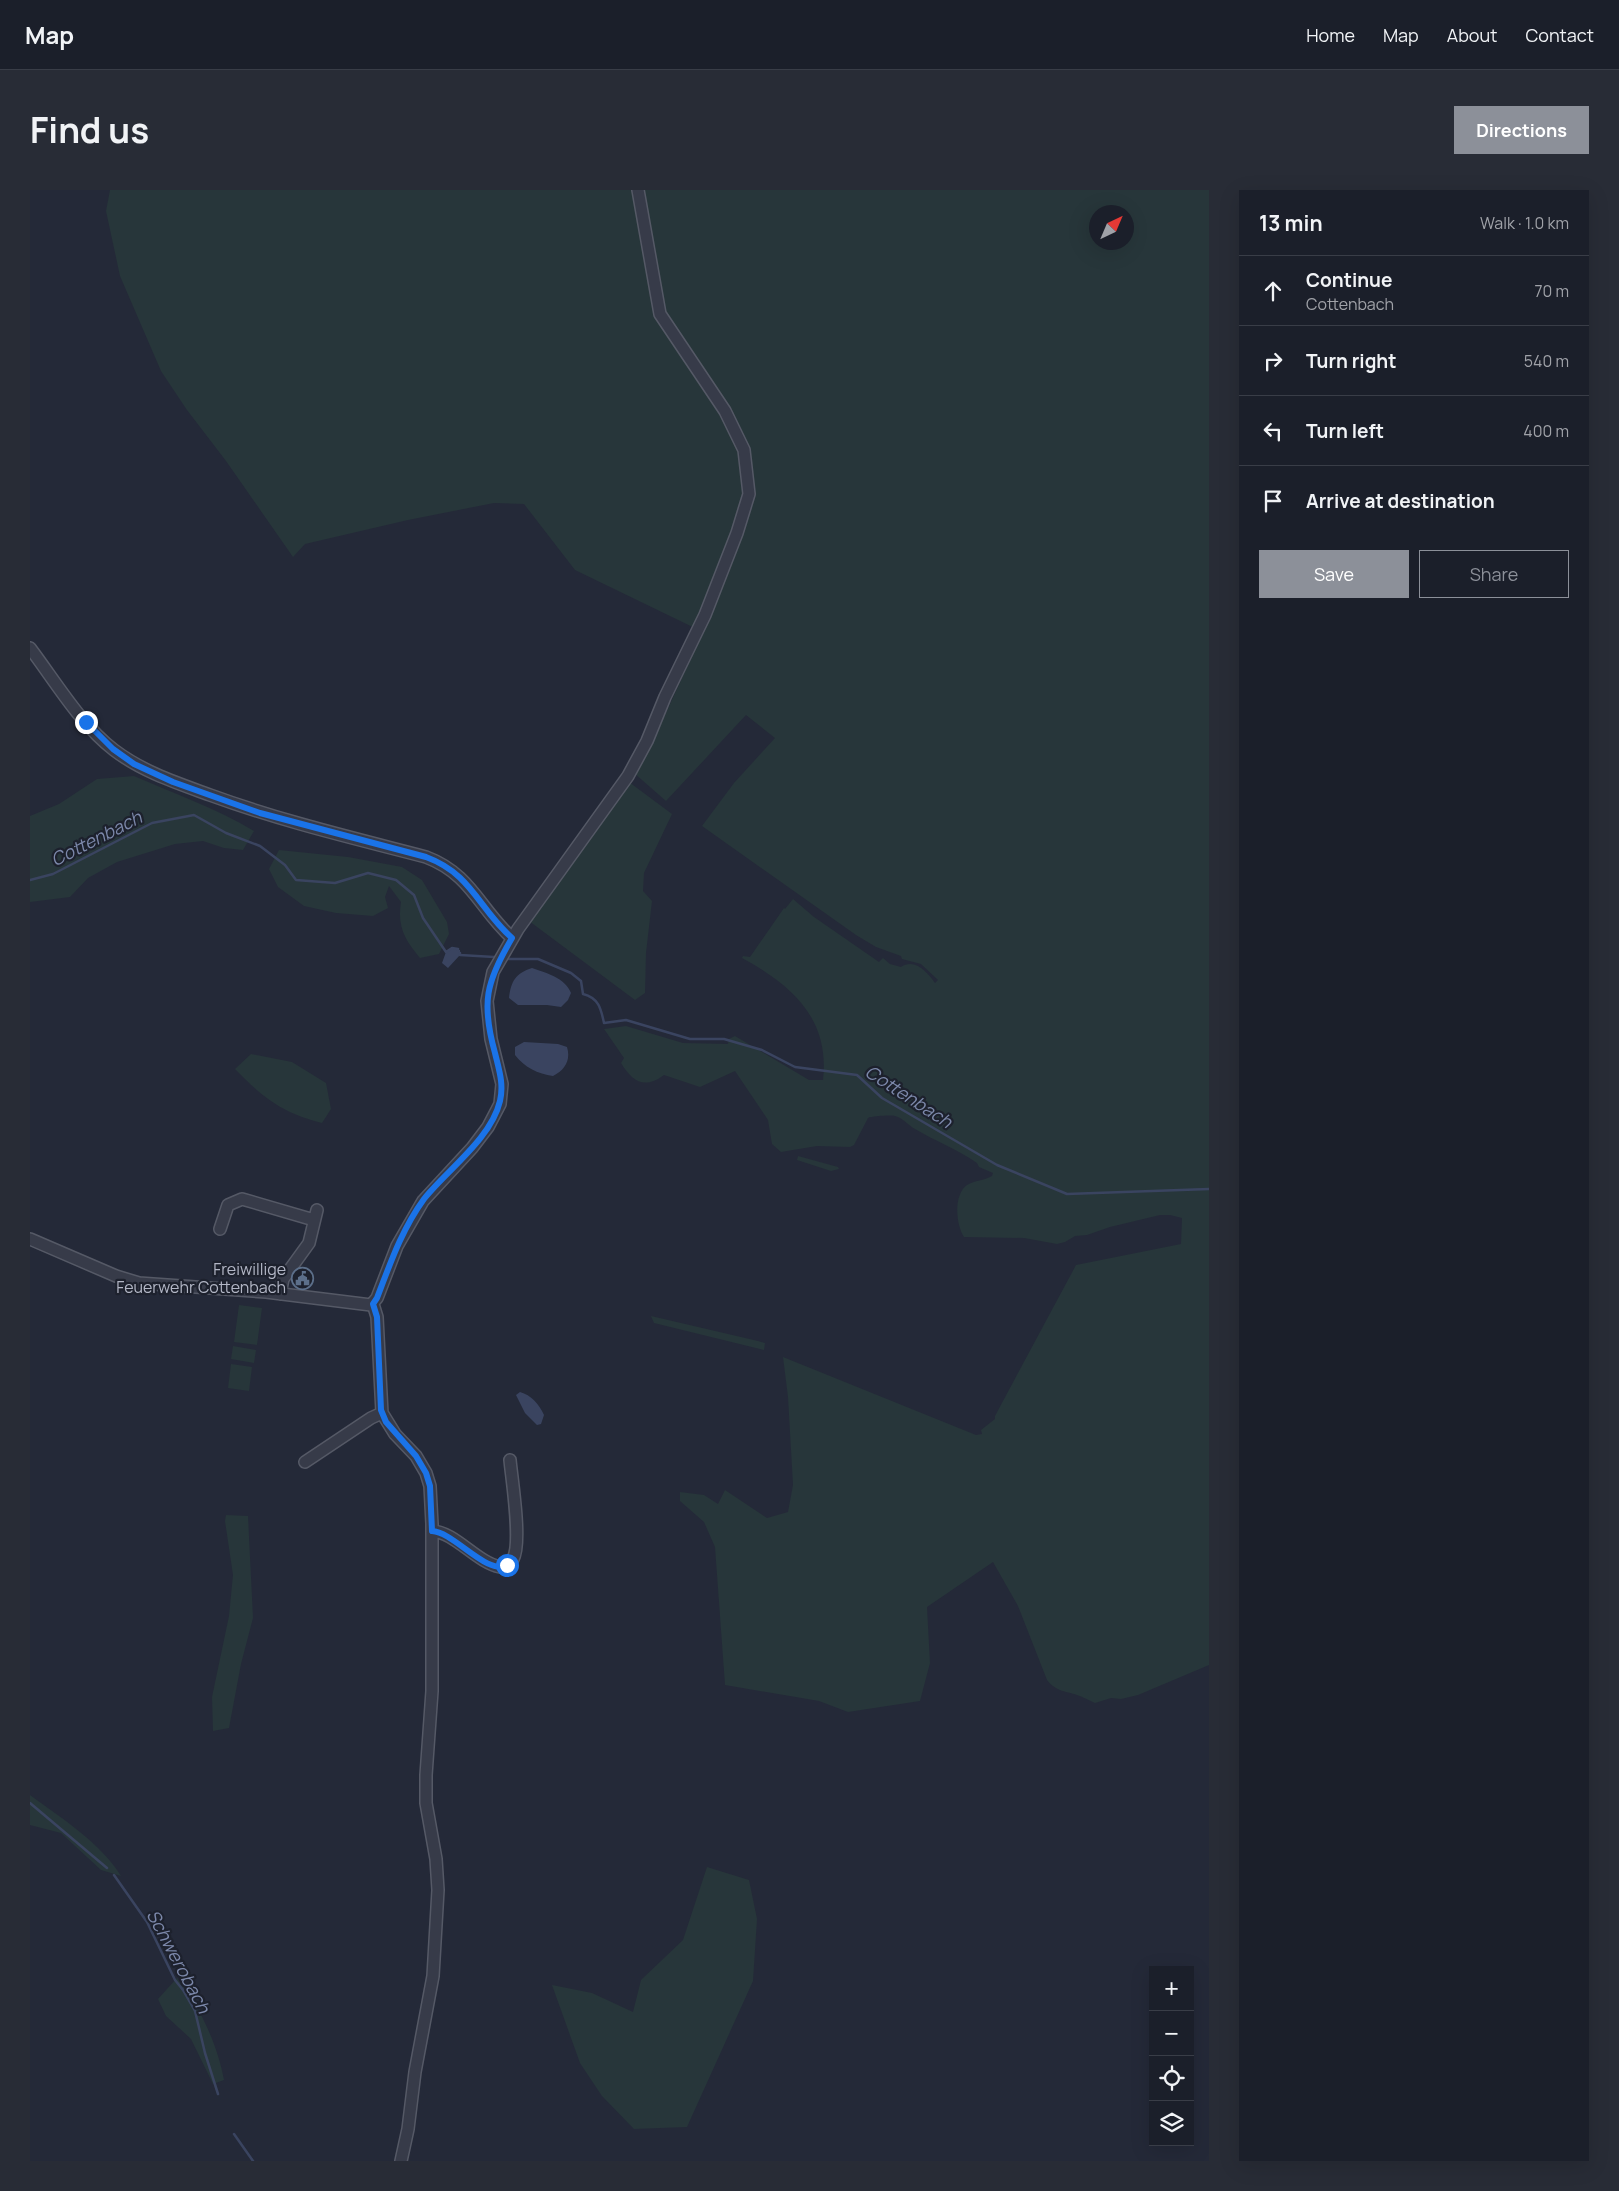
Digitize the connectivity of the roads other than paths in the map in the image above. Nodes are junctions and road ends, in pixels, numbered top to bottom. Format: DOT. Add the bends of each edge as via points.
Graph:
graph roads {
  1 [pos="638,190"];
  2 [pos="30,648"];
  3 [pos="512,938"];
  4 [pos="220,1229"];
  5 [pos="30,1239"];
  6 [pos="280,1294"];
  7 [pos="373,1304"];
  8 [pos="382,1413"];
  9 [pos="510,1460"];
  10 [pos="305,1462"];
  11 [pos="432,1531"];
  12 [pos="401,2161"];
  1 -- 3 [label="street" via="660,314 725,411 744,450 749,494 738,532 705,615 647,741 628,776"];
  2 -- 3 [label="street" via="86,722 113,749 134,764 173,782 260,813 443,863 459,875"];
  3 -- 7 [label="street" via="493,972 487,992 491,1039 502,1084 500,1104 472,1148 423,1201 398,1246"];
  4 -- 6 [label="street" via="228,1205 242,1199 316,1215 309,1243 282,1279"];
  5 -- 6 [label="street" via="139,1283"];
  6 -- 7 [label="street"];
  7 -- 8 [label="street" via="377,1317"];
  8 -- 10 [label="street"];
  8 -- 11 [label="street" via="426,1473 430,1486"];
  9 -- 11 [label="street" via="516,1516 515,1554 510,1563 500,1567 490,1565 445,1535"];
  11 -- 12 [label="street" via="432,1691 426,1803 438,1890 433,1976"];
}
